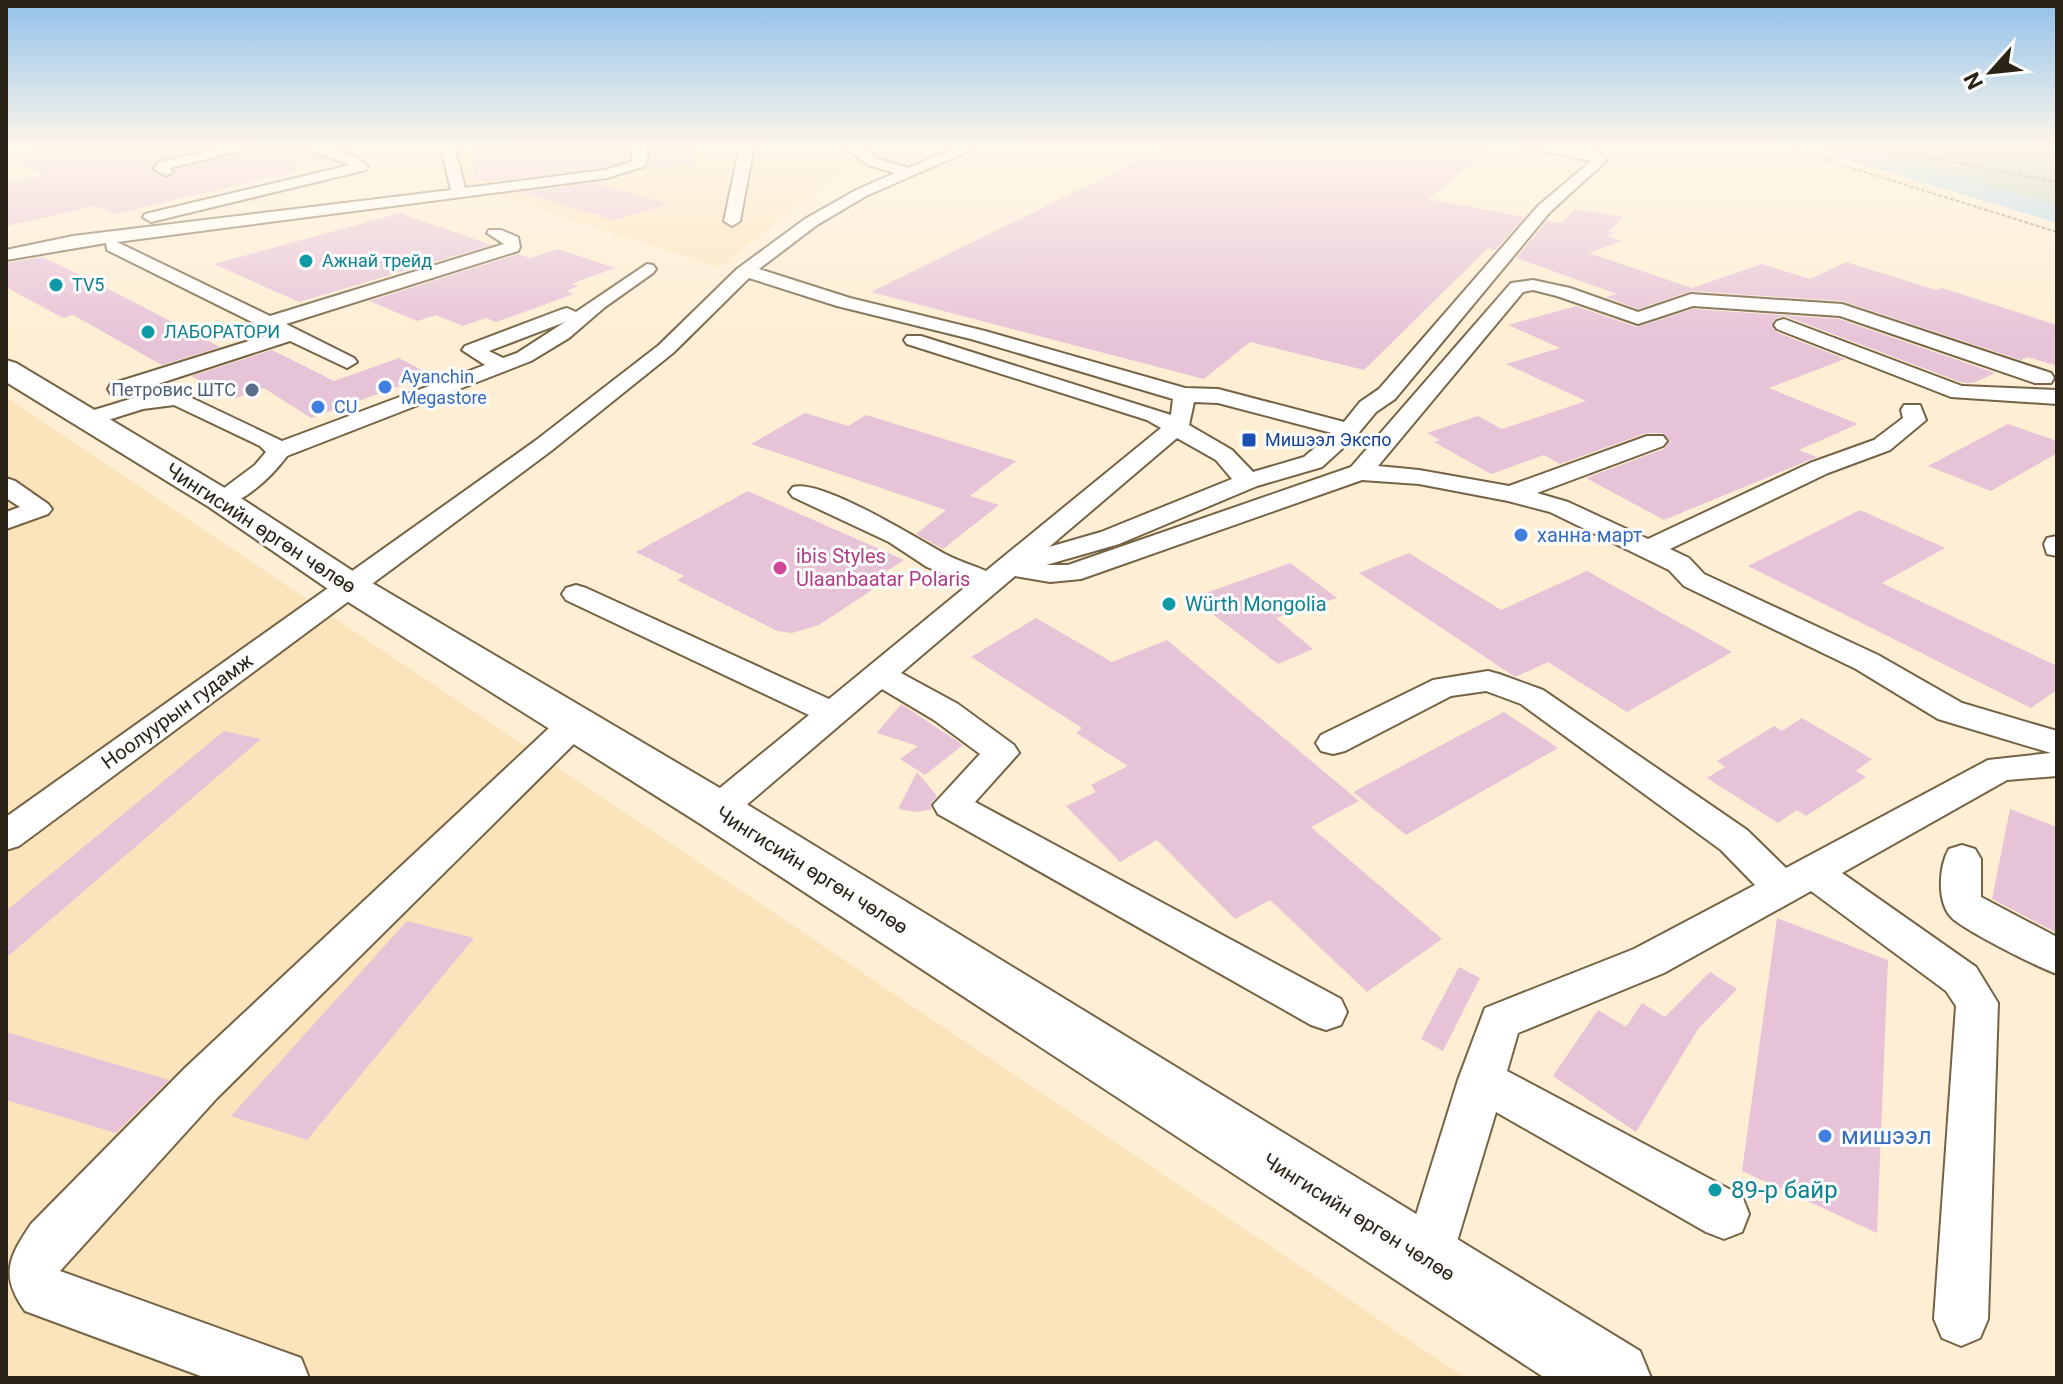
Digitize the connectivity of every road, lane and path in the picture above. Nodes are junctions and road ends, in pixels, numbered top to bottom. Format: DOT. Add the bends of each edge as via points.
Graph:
graph roads {
  1 [pos="235,210"];
  2 [pos="330,210"];
  3 [pos="734,210"];
  4 [pos="832,210"];
  5 [pos="1544,210"];
  6 [pos="1985,210"];
  7 [pos="732,221"];
  8 [pos="2057,232"];
  9 [pos="495,233"];
  10 [pos="54,245"];
  11 [pos="113,246"];
  12 [pos="6,255"];
  13 [pos="647,269"];
  14 [pos="746,271"];
  15 [pos="730,286"];
  16 [pos="598,303"];
  17 [pos="269,323"];
  18 [pos="1784,325"];
  19 [pos="292,334"];
  20 [pos="978,335"];
  21 [pos="942,349"];
  22 [pos="347,362"];
  23 [pos="503,366"];
  24 [pos="10,375"];
  25 [pos="2043,378"];
  26 [pos="1184,395"];
  27 [pos="2057,397"];
  28 [pos="1912,410"];
  29 [pos="77,412"];
  30 [pos="1349,430"];
  31 [pos="1187,432"];
  32 [pos="1655,441"];
  33 [pos="279,451"];
  34 [pos="1313,462"];
  35 [pos="1360,472"];
  36 [pos="1248,481"];
  37 [pos="6,486"];
  38 [pos="802,492"];
  39 [pos="1511,494"];
  40 [pos="221,500"];
  41 [pos="6,521"];
  42 [pos="1647,550"];
  43 [pos="998,575"];
  44 [pos="348,585"];
  45 [pos="576,594"];
  46 [pos="879,674"];
  47 [pos="833,713"];
  48 [pos="575,723"];
  49 [pos="1333,743"];
  50 [pos="2057,743"];
  51 [pos="2057,764"];
  52 [pos="717,810"];
  53 [pos="6,836"];
  54 [pos="1962,859"];
  55 [pos="1798,880"];
  56 [pos="2057,957"];
  57 [pos="1326,1012"];
  58 [pos="1481,1080"];
  59 [pos="1724,1214"];
  60 [pos="1428,1260"];
  61 [pos="1961,1319"];
  62 [pos="281,1378"];
  63 [pos="1613,1378"];
  1 -- 10 [label="street"];
  2 -- 10 [label="street"];
  3 -- 7 [label="street"];
  4 -- 14 [label="street, Ноолуурын гудамж"];
  5 -- 30 [label="street" via="1387,394"];
  6 -- 8 [label="path"];
  9 -- 17 [label="street" via="512,241 512,247"];
  10 -- 12 [label="street"];
  11 -- 17 [label="street"];
  13 -- 16 [label="street"];
  14 -- 15 [label="street, Ноолуурын гудамж"];
  14 -- 20 [label="street"];
  15 -- 21 [label="street"];
  15 -- 44 [label="street, Ноолуурын гудамж" via="666,349 543,446"];
  16 -- 23 [label="street" via="562,334"];
  16 -- 23 [label="street" via="472,350"];
  17 -- 19 [label="street"];
  18 -- 27 [label="street" via="1959,392"];
  19 -- 22 [label="street"];
  19 -- 29 [label="street"];
  20 -- 21 [label="street" via="947,339"];
  20 -- 26 [label="street"];
  21 -- 31 [label="street" via="1137,408"];
  23 -- 33 [label="street"];
  24 -- 29 [label="highway, Чингисийн өргөн чөлөө"];
  25 -- 35 [label="street" via="1842,310 1691,300 1638,318 1563,292 1517,287"];
  26 -- 30 [label="street" via="1218,396"];
  26 -- 31 [label="street"];
  28 -- 42 [label="street" via="1915,420 1882,445 1819,468"];
  29 -- 33 [label="street" via="177,398"];
  29 -- 40 [label="highway, Чингисийн өргөн чөлөө"];
  30 -- 34 [label="street"];
  31 -- 34 [label="street" via="1270,462"];
  31 -- 36 [label="street" via="1234,463"];
  31 -- 43 [label="street"];
  32 -- 39 [label="street"];
  33 -- 40 [label="street" via="264,470"];
  34 -- 36 [label="street"];
  35 -- 39 [label="street"];
  35 -- 43 [label="street" via="1071,573"];
  36 -- 43 [label="street" via="1110,538"];
  37 -- 41 [label="street" via="39,509"];
  38 -- 43 [label="street" via="898,536 937,561"];
  39 -- 42 [label="street" via="1559,507"];
  40 -- 44 [label="highway, Чингисийн өргөн чөлөө"];
  42 -- 50 [label="street" via="1679,564 1694,580 1867,662 1950,711"];
  43 -- 46 [label="street"];
  44 -- 48 [label="highway, Чингисийн өргөн чөлөө"];
  44 -- 53 [label="street, Ноолуурын гудамж"];
  45 -- 47 [label="street"];
  46 -- 47 [label="street"];
  46 -- 57 [label="street" via="946,712 1002,753 951,805"];
  47 -- 52 [label="street"];
  48 -- 52 [label="highway, Чингисийн өргөн чөлөө"];
  48 -- 62 [label="street" via="201,1083 49,1242 33,1266 32,1279 44,1292"];
  49 -- 55 [label="street" via="1444,687 1488,681 1532,697"];
  51 -- 55 [label="street" via="2000,769"];
  52 -- 60 [label="highway, Чингисийн өргөн чөлөө"];
  54 -- 56 [label="street" via="1965,907"];
  55 -- 58 [label="street" via="1649,961 1500,1021"];
  55 -- 61 [label="street" via="1961,979 1977,1003"];
  58 -- 59 [label="street"];
  58 -- 60 [label="street"];
  60 -- 63 [label="highway, Чингисийн өргөн чөлөө"];
}
